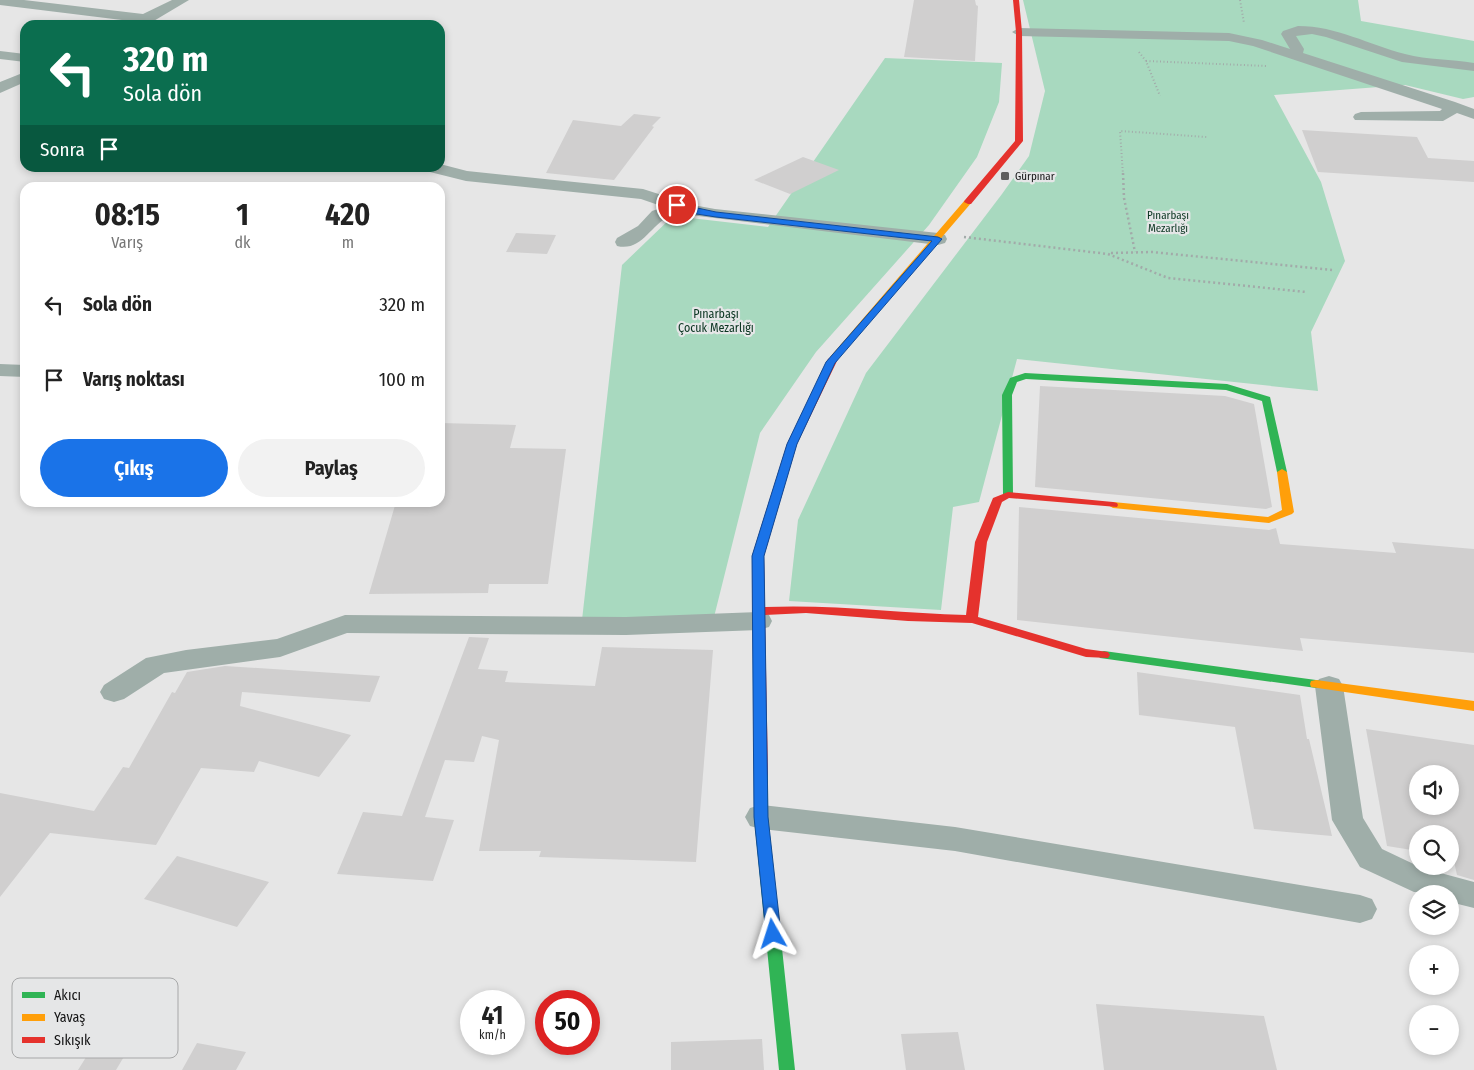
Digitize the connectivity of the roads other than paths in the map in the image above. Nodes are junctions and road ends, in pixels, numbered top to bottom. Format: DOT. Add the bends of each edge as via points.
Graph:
graph roads {
  1 [pos="182,0"];
  2 [pos="1016,0"];
  3 [pos="0,1"];
  4 [pos="147,19"];
  5 [pos="1018,32"];
  6 [pos="0,55"];
  7 [pos="1296,55"];
  8 [pos="20,57"];
  9 [pos="1474,67"];
  10 [pos="20,78"];
  11 [pos="0,88"];
  12 [pos="1450,105"];
  13 [pos="1474,114"];
  14 [pos="1361,117"];
  15 [pos="445,170"];
  16 [pos="690,210"];
  17 [pos="939,237"];
  18 [pos="624,242"];
  19 [pos="0,370"];
  20 [pos="20,371"];
  21 [pos="1008,495"];
  22 [pos="758,616"];
  23 [pos="972,619"];
  24 [pos="1329,686"];
  25 [pos="114,692"];
  26 [pos="1474,706"];
  27 [pos="761,817"];
  28 [pos="1474,895"];
  29 [pos="1360,909"];
  30 [pos="788,1070"];
  1 -- 4 [label="street"];
  2 -- 5 [label="main road"];
  3 -- 4 [label="street"];
  5 -- 7 [label="street" via="1229,37"];
  5 -- 17 [label="main road" via="1019,141"];
  6 -- 8 [label="street"];
  7 -- 9 [label="street" via="1297,49 1288,34 1294,30 1317,31 1341,36 1402,58"];
  7 -- 12 [label="street"];
  10 -- 11 [label="street"];
  12 -- 13 [label="street"];
  12 -- 14 [label="street" via="1450,112 1443,116"];
  15 -- 16 [label="street" via="466,176 643,194"];
  16 -- 17 [label="street"];
  16 -- 18 [label="street" via="658,215 644,230"];
  17 -- 22 [label="main road" via="830,362 792,444 758,556"];
  19 -- 20 [label="street"];
  21 -- 21 [label="main road" via="1269,520 1288,512 1267,399 1227,387 1025,376 1013,380 1007,395"];
  21 -- 23 [label="main road" via="996,500 982,542"];
  22 -- 23 [label="main road" via="806,609"];
  22 -- 25 [label="street" via="626,626 345,624 280,648 156,665"];
  22 -- 27 [label="main road"];
  23 -- 24 [label="main road" via="1086,653"];
  24 -- 26 [label="main road"];
  24 -- 28 [label="street" via="1348,820 1371,858 1414,879"];
  27 -- 29 [label="street" via="955,839"];
  27 -- 30 [label="main road"];
}
